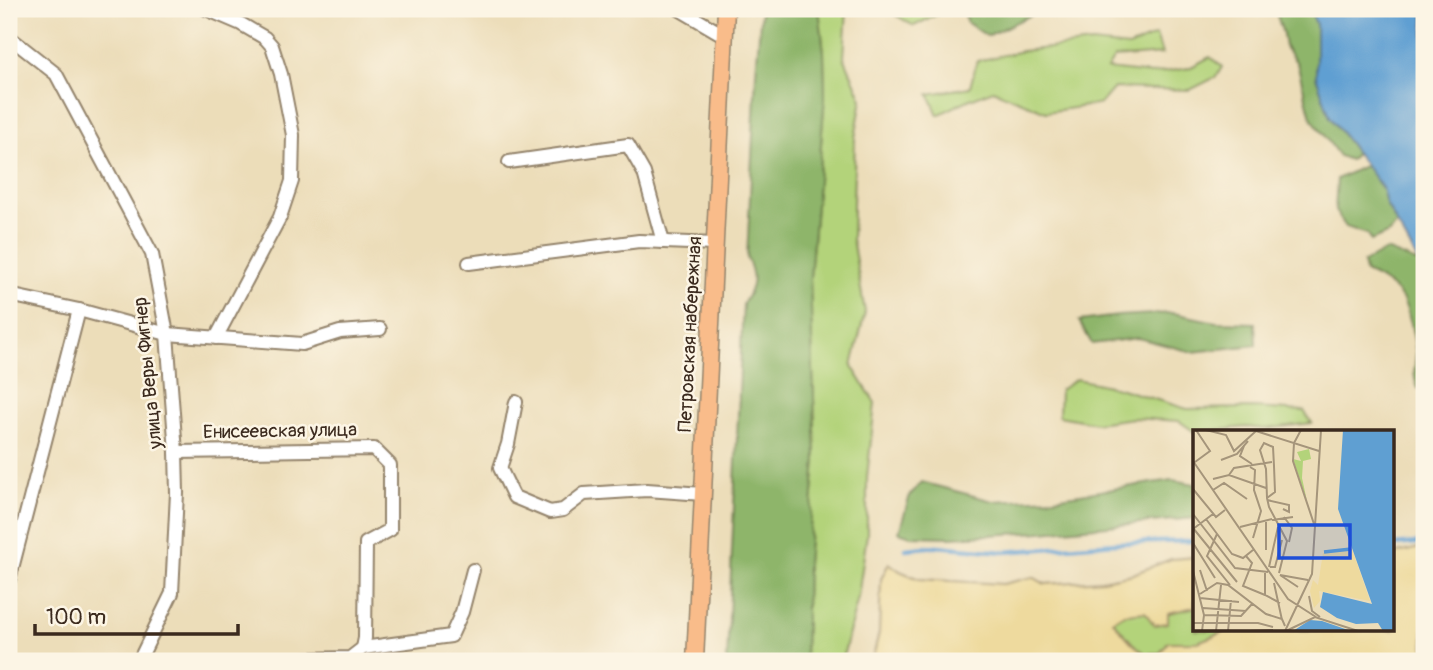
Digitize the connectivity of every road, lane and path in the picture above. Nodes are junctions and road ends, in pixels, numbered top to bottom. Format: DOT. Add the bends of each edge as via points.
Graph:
graph roads {
  1 [pos="206,9"];
  2 [pos="680,9"];
  3 [pos="726,9"];
  4 [pos="725,36"];
  5 [pos="9,37"];
  6 [pos="509,162"];
  7 [pos="663,242"];
  8 [pos="715,244"];
  9 [pos="469,263"];
  10 [pos="9,295"];
  11 [pos="79,310"];
  12 [pos="380,329"];
  13 [pos="167,334"];
  14 [pos="216,338"];
  15 [pos="516,402"];
  16 [pos="176,452"];
  17 [pos="703,494"];
  18 [pos="473,570"];
  19 [pos="9,580"];
  20 [pos="363,648"];
  21 [pos="139,661"];
  22 [pos="294,661"];
  23 [pos="695,661"];
  1 -- 14 [label="street" via="241,24 272,46 293,135 292,181 280,217"];
  2 -- 4 [label="street"];
  3 -- 4 [label="main road, Петровская набережная"];
  4 -- 8 [label="main road, Петровская набережная"];
  5 -- 13 [label="street, улица Веры Фигнер" via="57,74 152,254"];
  6 -- 7 [label="street" via="628,145 644,173"];
  7 -- 8 [label="street"];
  7 -- 9 [label="street" via="639,240"];
  8 -- 17 [label="main road, Петровская набережная"];
  10 -- 11 [label="street"];
  11 -- 13 [label="street"];
  11 -- 19 [label="street"];
  12 -- 14 [label="street" via="340,332 302,344"];
  13 -- 14 [label="street"];
  13 -- 16 [label="street, улица Веры Фигнер"];
  15 -- 17 [label="street" via="500,468 514,497 550,512 563,510 584,494 647,490"];
  16 -- 20 [label="street, Енисеевская улица" via="374,449 390,465 390,530 366,543"];
  16 -- 21 [label="street, улица Веры Фигнер" via="172,593"];
  17 -- 23 [label="main road, Петровская набережная"];
  18 -- 20 [label="street" via="451,636"];
  20 -- 22 [label="street" via="350,658"];
}
